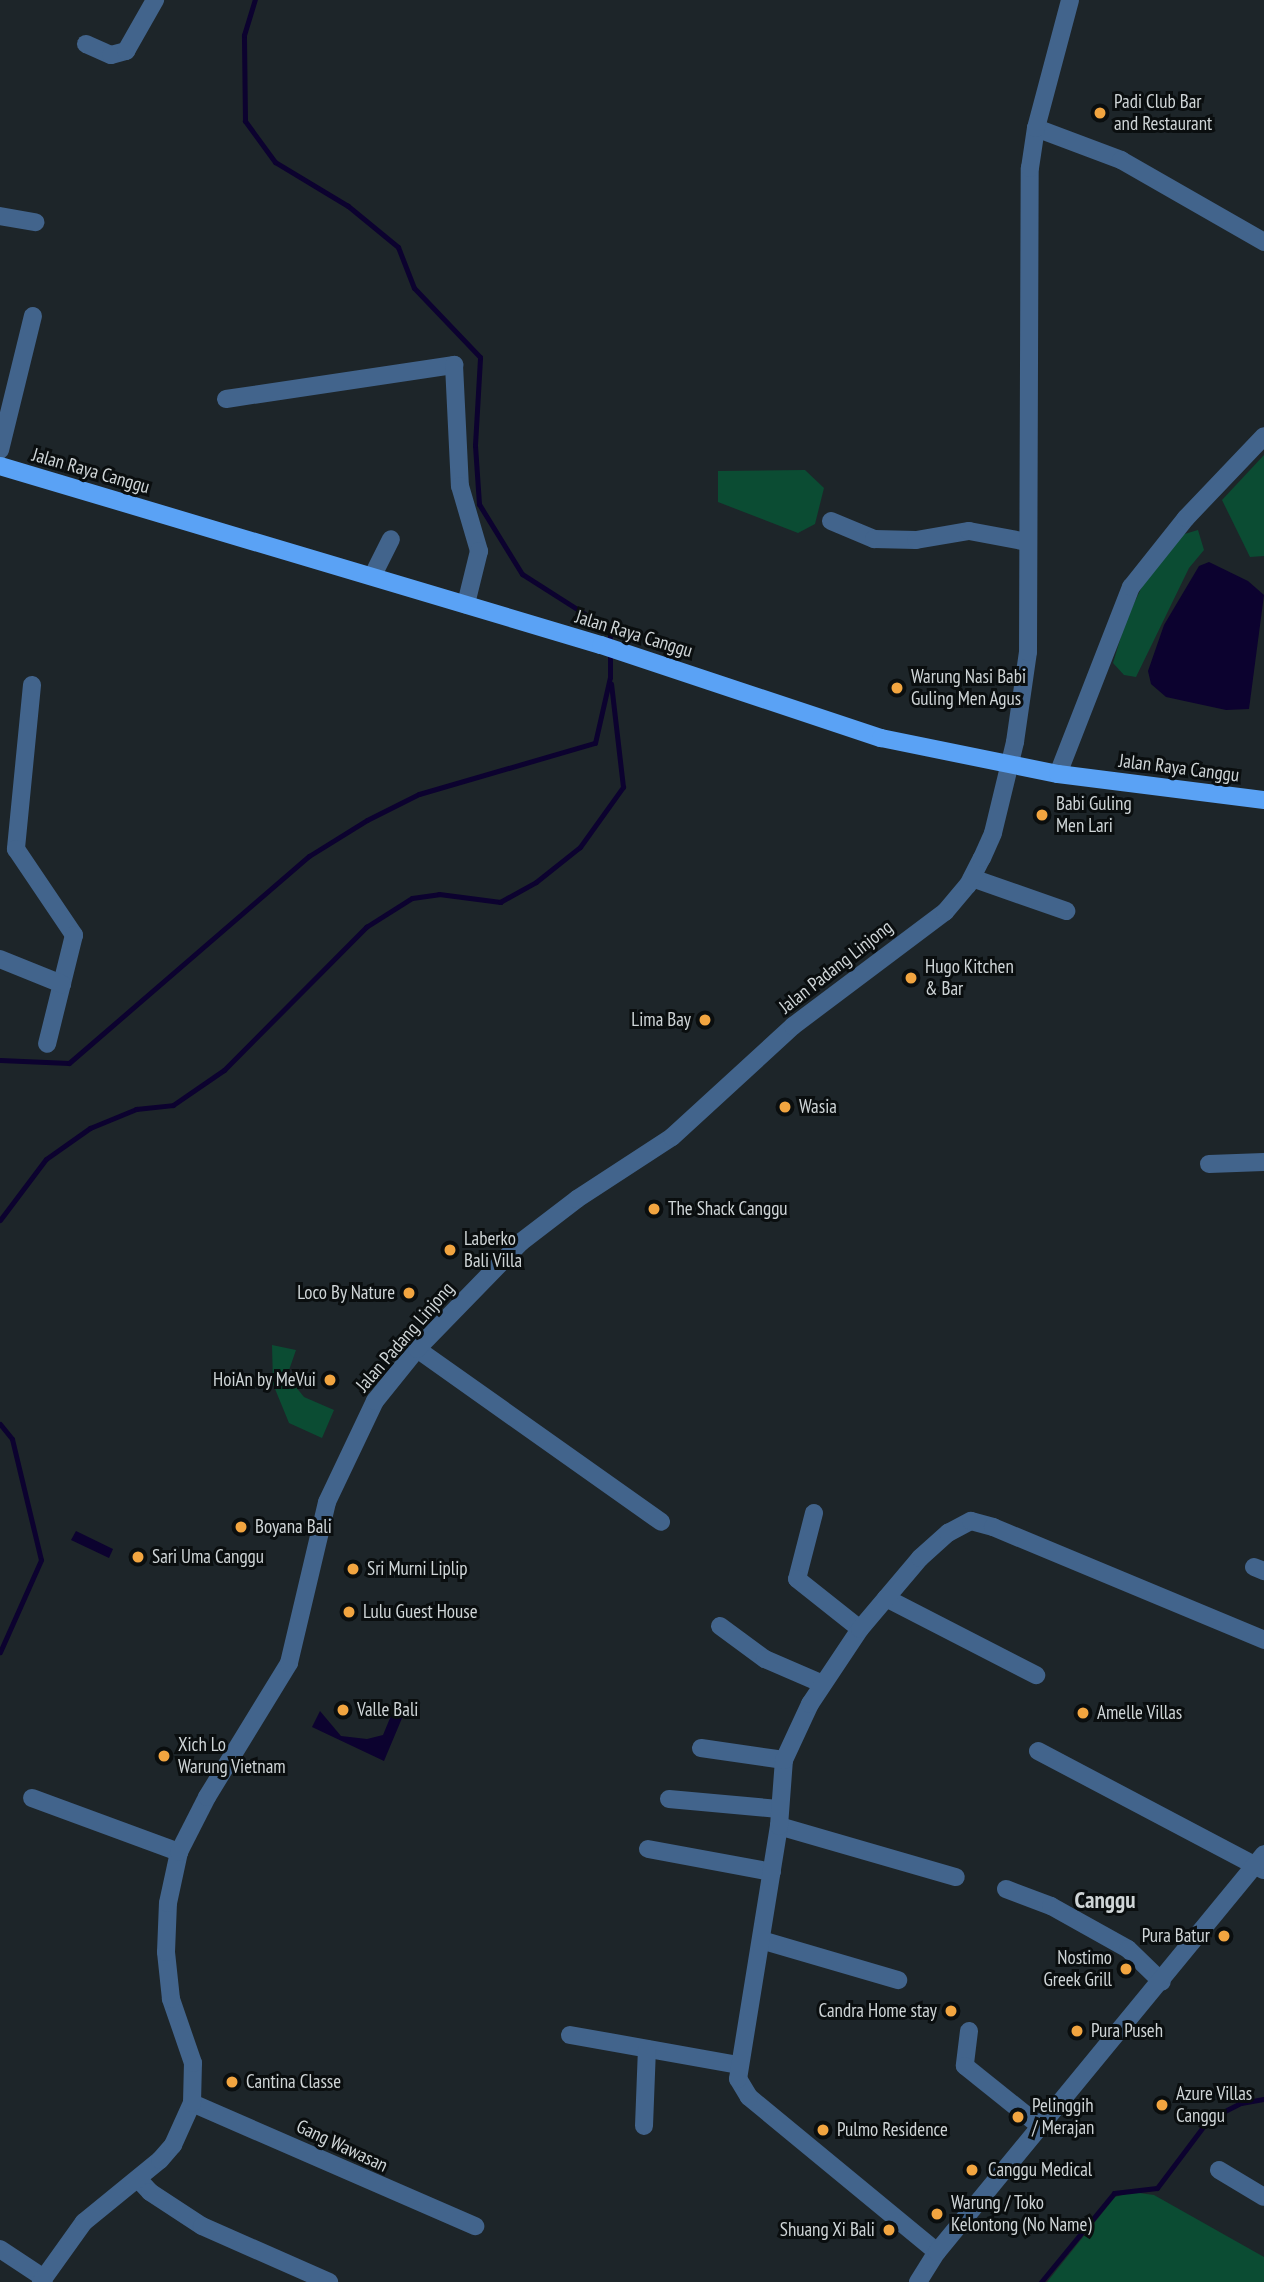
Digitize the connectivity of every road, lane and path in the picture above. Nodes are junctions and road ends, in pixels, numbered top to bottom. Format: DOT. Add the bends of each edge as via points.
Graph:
graph roads {
  1 [pos="155,0"];
  2 [pos="1070,0"];
  3 [pos="86,44"];
  4 [pos="1036,128"];
  5 [pos="0,216"];
  6 [pos="36,222"];
  7 [pos="1264,242"];
  8 [pos="33,316"];
  9 [pos="226,399"];
  10 [pos="1264,436"];
  11 [pos="0,450"];
  12 [pos="0,466"];
  13 [pos="831,522"];
  14 [pos="391,539"];
  15 [pos="1028,542"];
  16 [pos="373,575"];
  17 [pos="466,604"];
  18 [pos="32,685"];
  19 [pos="1009,766"];
  20 [pos="1058,774"];
  21 [pos="1264,800"];
  22 [pos="972,878"];
  23 [pos="1066,911"];
  24 [pos="0,959"];
  25 [pos="62,984"];
  26 [pos="47,1044"];
  27 [pos="1264,1162"];
  28 [pos="1209,1164"];
  29 [pos="417,1349"];
  30 [pos="814,1513"];
  31 [pos="661,1522"];
  32 [pos="887,1598"];
  33 [pos="720,1626"];
  34 [pos="860,1629"];
  35 [pos="1264,1640"];
  36 [pos="1036,1675"];
  37 [pos="823,1685"];
  38 [pos="701,1748"];
  39 [pos="1038,1751"];
  40 [pos="783,1760"];
  41 [pos="32,1798"];
  42 [pos="669,1799"];
  43 [pos="779,1817"];
  44 [pos="648,1849"];
  45 [pos="179,1852"];
  46 [pos="1262,1863"];
  47 [pos="772,1872"];
  48 [pos="956,1877"];
  49 [pos="1006,1889"];
  50 [pos="761,1940"];
  51 [pos="898,1980"];
  52 [pos="1161,1982"];
  53 [pos="969,2031"];
  54 [pos="570,2035"];
  55 [pos="647,2049"];
  56 [pos="738,2065"];
  57 [pos="192,2102"];
  58 [pos="644,2126"];
  59 [pos="1040,2126"];
  60 [pos="1219,2170"];
  61 [pos="138,2179"];
  62 [pos="1264,2197"];
  63 [pos="475,2226"];
  64 [pos="0,2249"];
  65 [pos="937,2252"];
  66 [pos="42,2280"];
  67 [pos="330,2282"];
  68 [pos="918,2282"];
  1 -- 3 [label="street" via="126,51 111,55"];
  2 -- 4 [label="street, Jalan Padang Linjong"];
  4 -- 7 [label="street" via="1121,160"];
  4 -- 15 [label="street, Jalan Padang Linjong" via="1030,168 1026,359"];
  5 -- 6 [label="street"];
  8 -- 11 [label="street"];
  9 -- 17 [label="street" via="454,365 460,486 479,551"];
  10 -- 20 [label="street" via="1186,518 1131,587"];
  12 -- 16 [label="main road, Jalan Raya Canggu"];
  13 -- 15 [label="street" via="874,539 916,540 969,531"];
  14 -- 16 [label="street"];
  15 -- 19 [label="street, Jalan Padang Linjong" via="1028,652"];
  16 -- 17 [label="main road, Jalan Raya Canggu"];
  17 -- 19 [label="main road, Jalan Raya Canggu" via="881,738"];
  18 -- 25 [label="street" via="16,849 74,935"];
  19 -- 20 [label="main road, Jalan Raya Canggu"];
  19 -- 22 [label="street, Jalan Padang Linjong" via="993,833"];
  20 -- 21 [label="main road, Jalan Raya Canggu"];
  22 -- 23 [label="street"];
  22 -- 29 [label="street, Jalan Padang Linjong" via="945,912 793,1026 672,1137 538,1228"];
  24 -- 25 [label="street"];
  25 -- 26 [label="street"];
  27 -- 28 [label="street"];
  29 -- 31 [label="street"];
  29 -- 45 [label="street, Jalan Padang Linjong" via="359,1428 327,1502 289,1662"];
  30 -- 34 [label="street" via="797,1579"];
  32 -- 34 [label="street"];
  32 -- 35 [label="street" via="948,1533 958,1525 980,1522"];
  32 -- 36 [label="street"];
  33 -- 37 [label="street" via="765,1659"];
  34 -- 37 [label="street"];
  37 -- 40 [label="street"];
  38 -- 40 [label="street"];
  39 -- 46 [label="street"];
  40 -- 43 [label="street"];
  41 -- 45 [label="street"];
  42 -- 43 [label="street"];
  43 -- 47 [label="street"];
  43 -- 48 [label="street"];
  44 -- 47 [label="street"];
  45 -- 57 [label="street, Jalan Padang Linjong" via="167,1903 166,1952 172,1998 193,2063"];
  46 -- 52 [label="street"];
  47 -- 50 [label="street"];
  49 -- 52 [label="street" via="1051,1906 1128,1949"];
  50 -- 51 [label="street"];
  50 -- 56 [label="street"];
  52 -- 59 [label="street"];
  53 -- 59 [label="street" via="965,2066"];
  54 -- 55 [label="street"];
  55 -- 56 [label="street"];
  55 -- 58 [label="street"];
  56 -- 65 [label="street" via="738,2079 749,2097"];
  57 -- 61 [label="street, Jalan Padang Linjong" via="173,2145"];
  57 -- 63 [label="street, Gang Wawasan" via="421,2207"];
  59 -- 65 [label="street"];
  60 -- 62 [label="street"];
  61 -- 66 [label="street, Jalan Padang Linjong" via="84,2222"];
  61 -- 67 [label="street" via="202,2226"];
  64 -- 66 [label="street"];
  65 -- 68 [label="street"];
}
